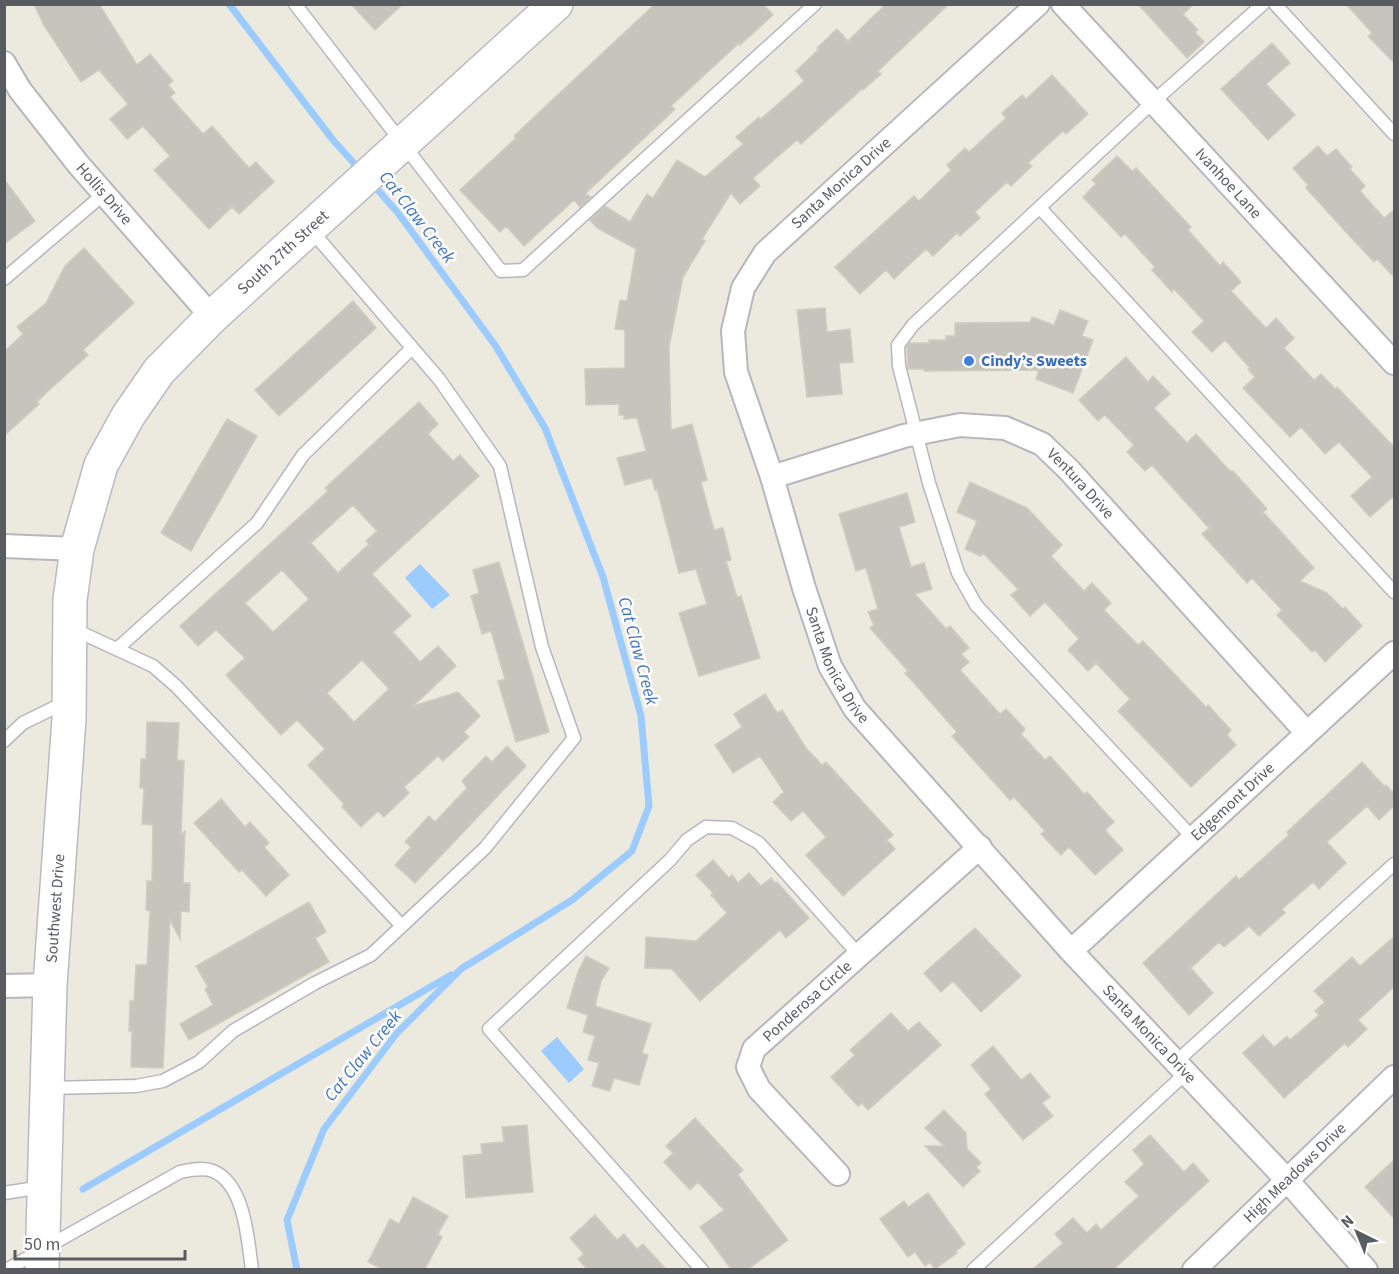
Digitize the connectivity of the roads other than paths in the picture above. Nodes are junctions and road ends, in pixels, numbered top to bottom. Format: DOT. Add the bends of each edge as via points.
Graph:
graph roads {
  1 [pos="295,4"];
  2 [pos="556,4"];
  3 [pos="815,4"];
  4 [pos="1038,4"];
  5 [pos="1063,4"];
  6 [pos="1263,4"];
  7 [pos="1275,4"];
  8 [pos="4,63"];
  9 [pos="1153,102"];
  10 [pos="1395,134"];
  11 [pos="403,145"];
  12 [pos="105,193"];
  13 [pos="1040,208"];
  14 [pos="310,229"];
  15 [pos="4,279"];
  16 [pos="212,317"];
  17 [pos="411,349"];
  18 [pos="1395,363"];
  19 [pos="915,434"];
  20 [pos="772,477"];
  21 [pos="4,546"];
  22 [pos="77,549"];
  23 [pos="1395,592"];
  24 [pos="69,628"];
  25 [pos="118,648"];
  26 [pos="1395,653"];
  27 [pos="69,700"];
  28 [pos="1307,733"];
  29 [pos="4,741"];
  30 [pos="1193,838"];
  31 [pos="980,847"];
  32 [pos="1395,864"];
  33 [pos="401,925"];
  34 [pos="1071,951"];
  35 [pos="859,955"];
  36 [pos="50,985"];
  37 [pos="4,986"];
  38 [pos="1181,1068"];
  39 [pos="1395,1077"];
  40 [pos="47,1088"];
  41 [pos="838,1174"];
  42 [pos="1287,1180"];
  43 [pos="44,1186"];
  44 [pos="4,1193"];
  45 [pos="42,1258"];
  46 [pos="6,1269"];
  47 [pos="252,1269"];
  48 [pos="702,1269"];
  49 [pos="973,1269"];
  50 [pos="1194,1269"];
  51 [pos="1366,1269"];
  1 -- 11 [label="lane"];
  2 -- 11 [label="main road, South 27th Street"];
  3 -- 11 [label="lane" via="523,270 501,271"];
  4 -- 20 [label="street, Santa Monica Drive" via="765,253 742,288 733,331 736,372"];
  5 -- 9 [label="street, Ivanhoe Lane"];
  6 -- 9 [label="lane"];
  7 -- 10 [label="lane"];
  8 -- 12 [label="street, Hollis Drive" via="20,90"];
  9 -- 13 [label="lane"];
  9 -- 18 [label="street, Ivanhoe Lane"];
  11 -- 14 [label="main road, South 27th Street"];
  12 -- 15 [label="lane"];
  12 -- 16 [label="street, Hollis Drive"];
  13 -- 19 [label="lane" via="913,325 898,345"];
  13 -- 23 [label="lane"];
  14 -- 16 [label="main road, South 27th Street"];
  14 -- 17 [label="lane"];
  16 -- 22 [label="main road, South 27th Street" via="159,370 128,416 100,465"];
  17 -- 25 [label="lane" via="303,455 257,523"];
  17 -- 33 [label="lane" via="439,380 500,466 542,647 574,738 485,848"];
  19 -- 20 [label="street, Ventura Drive"];
  19 -- 28 [label="street, Ventura Drive" via="960,425 1005,428 1042,444"];
  19 -- 30 [label="lane" via="958,573 976,605"];
  20 -- 31 [label="street, Santa Monica Drive" via="830,666 855,710"];
  21 -- 22 [label="street"];
  22 -- 24 [label="main road, Southwest Drive"];
  24 -- 25 [label="lane"];
  24 -- 27 [label="main road, Southwest Drive"];
  25 -- 33 [label="lane" via="153,666 176,686"];
  26 -- 28 [label="street, Edgemont Drive"];
  27 -- 29 [label="lane" via="23,723"];
  27 -- 36 [label="main road, Southwest Drive"];
  28 -- 30 [label="street, Edgemont Drive"];
  30 -- 34 [label="street, Edgemont Drive"];
  31 -- 34 [label="street, Santa Monica Drive"];
  31 -- 35 [label="street, Ponderosa Circle"];
  32 -- 38 [label="lane"];
  33 -- 40 [label="lane" via="371,954 233,1031 199,1062 163,1081 136,1086"];
  34 -- 38 [label="street, Santa Monica Drive"];
  35 -- 41 [label="street, Ponderosa Circle" via="754,1049 748,1067 759,1089"];
  35 -- 48 [label="lane" via="759,843 732,828 706,827 687,840 489,1029"];
  36 -- 37 [label="street"];
  36 -- 40 [label="main road, Southwest Drive"];
  38 -- 42 [label="street, Santa Monica Drive"];
  38 -- 49 [label="lane"];
  39 -- 42 [label="street, High Meadows Drive"];
  40 -- 43 [label="main road, Southwest Drive"];
  42 -- 50 [label="street, High Meadows Drive"];
  42 -- 51 [label="street, Santa Monica Drive"];
  43 -- 44 [label="lane"];
  43 -- 45 [label="main road, Southwest Drive"];
  45 -- 46 [label="lane"];
  45 -- 47 [label="lane" via="180,1172 198,1169 213,1171 233,1191 244,1216"];
}
